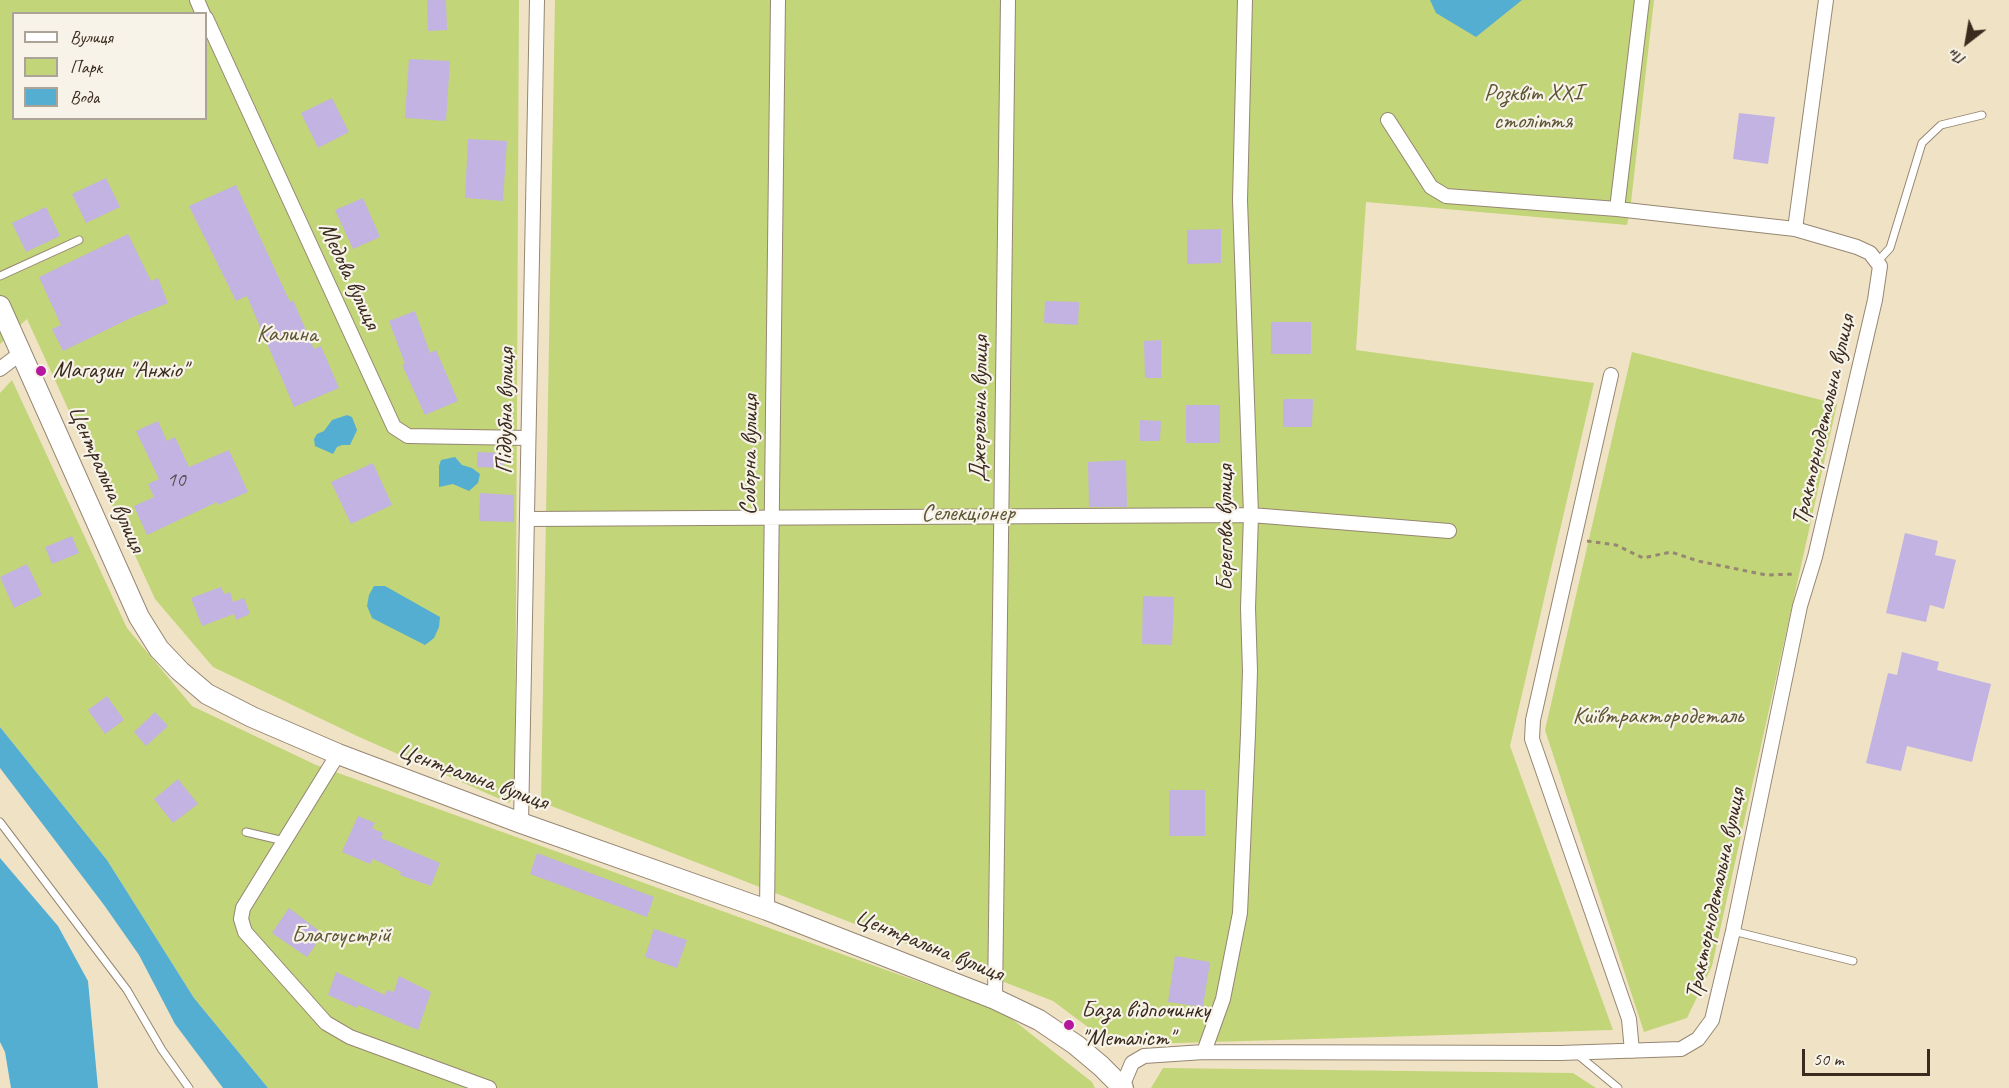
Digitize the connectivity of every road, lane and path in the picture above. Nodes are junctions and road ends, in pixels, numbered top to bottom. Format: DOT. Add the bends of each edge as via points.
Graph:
graph roads {
  1 [pos="537,0"];
  2 [pos="778,0"];
  3 [pos="1008,0"];
  4 [pos="1245,0"];
  5 [pos="1642,0"];
  6 [pos="1826,0"];
  7 [pos="207,20"];
  8 [pos="1982,115"];
  9 [pos="1388,120"];
  10 [pos="1617,209"];
  11 [pos="1795,229"];
  12 [pos="79,240"];
  13 [pos="1877,262"];
  14 [pos="0,276"];
  15 [pos="0,306"];
  16 [pos="21,352"];
  17 [pos="0,369"];
  18 [pos="1611,375"];
  19 [pos="528,438"];
  20 [pos="1251,515"];
  21 [pos="1001,517"];
  22 [pos="772,518"];
  23 [pos="527,519"];
  24 [pos="1449,531"];
  25 [pos="1574,538"];
  26 [pos="1810,574"];
  27 [pos="338,754"];
  28 [pos="0,822"];
  29 [pos="521,823"];
  30 [pos="246,832"];
  31 [pos="284,841"];
  32 [pos="767,910"];
  33 [pos="1733,931"];
  34 [pos="1853,961"];
  35 [pos="995,999"];
  36 [pos="1632,1051"];
  37 [pos="1204,1052"];
  38 [pos="1575,1052"];
  39 [pos="1122,1087"];
  40 [pos="189,1088"];
  41 [pos="489,1088"];
  42 [pos="1618,1088"];
  1 -- 19 [label="street, Піддубна вулиця"];
  2 -- 22 [label="street, Соборна вулиця"];
  3 -- 21 [label="street, Джерельна вулиця"];
  4 -- 20 [label="street, Берегова вулиця" via="1240,200"];
  5 -- 10 [label="street"];
  6 -- 11 [label="street"];
  7 -- 19 [label="street, Медова вулиця" via="393,427 408,436"];
  8 -- 13 [label="lane" via="1941,125 1922,143 1890,248"];
  9 -- 10 [label="street" via="1431,188 1446,196"];
  10 -- 11 [label="street"];
  11 -- 13 [label="street" via="1857,247"];
  12 -- 14 [label="lane"];
  13 -- 26 [label="street, Тракторнодетальна вулиця" via="1880,266 1875,300"];
  15 -- 16 [label="street, Центральна вулиця"];
  16 -- 17 [label="street"];
  16 -- 27 [label="street, Центральна вулиця" via="139,617 159,649 207,694"];
  18 -- 25 [label="street"];
  19 -- 23 [label="street, Піддубна вулиця"];
  20 -- 21 [label="street"];
  20 -- 24 [label="street"];
  20 -- 37 [label="street, Берегова вулиця" via="1250,671 1240,913 1223,999"];
  21 -- 22 [label="street"];
  21 -- 35 [label="street, Джерельна вулиця"];
  22 -- 23 [label="street"];
  22 -- 32 [label="street, Соборна вулиця"];
  23 -- 29 [label="street, Піддубна вулиця"];
  25 -- 26 [label="path" via="1616,545 1643,558 1671,552 1766,575"];
  25 -- 36 [label="street" via="1532,739 1629,1019"];
  26 -- 33 [label="street, Тракторнодетальна вулиця" via="1800,606"];
  27 -- 29 [label="street, Центральна вулиця"];
  27 -- 31 [label="street"];
  28 -- 40 [label="lane" via="128,990"];
  29 -- 32 [label="street, Центральна вулиця"];
  30 -- 31 [label="lane"];
  31 -- 41 [label="street" via="243,908 245,932 326,1023 350,1037"];
  32 -- 35 [label="street, Центральна вулиця"];
  33 -- 34 [label="lane"];
  33 -- 36 [label="street, Тракторнодетальна вулиця" via="1712,1020 1698,1039 1681,1049"];
  35 -- 39 [label="street, Центральна вулиця" via="1039,1020 1076,1045"];
  36 -- 38 [label="street, Тракторнодетальна вулиця"];
  37 -- 38 [label="street, Тракторнодетальна вулиця"];
  37 -- 39 [label="street, Тракторнодетальна вулиця" via="1144,1056 1132,1064"];
  38 -- 42 [label="lane"];
}
